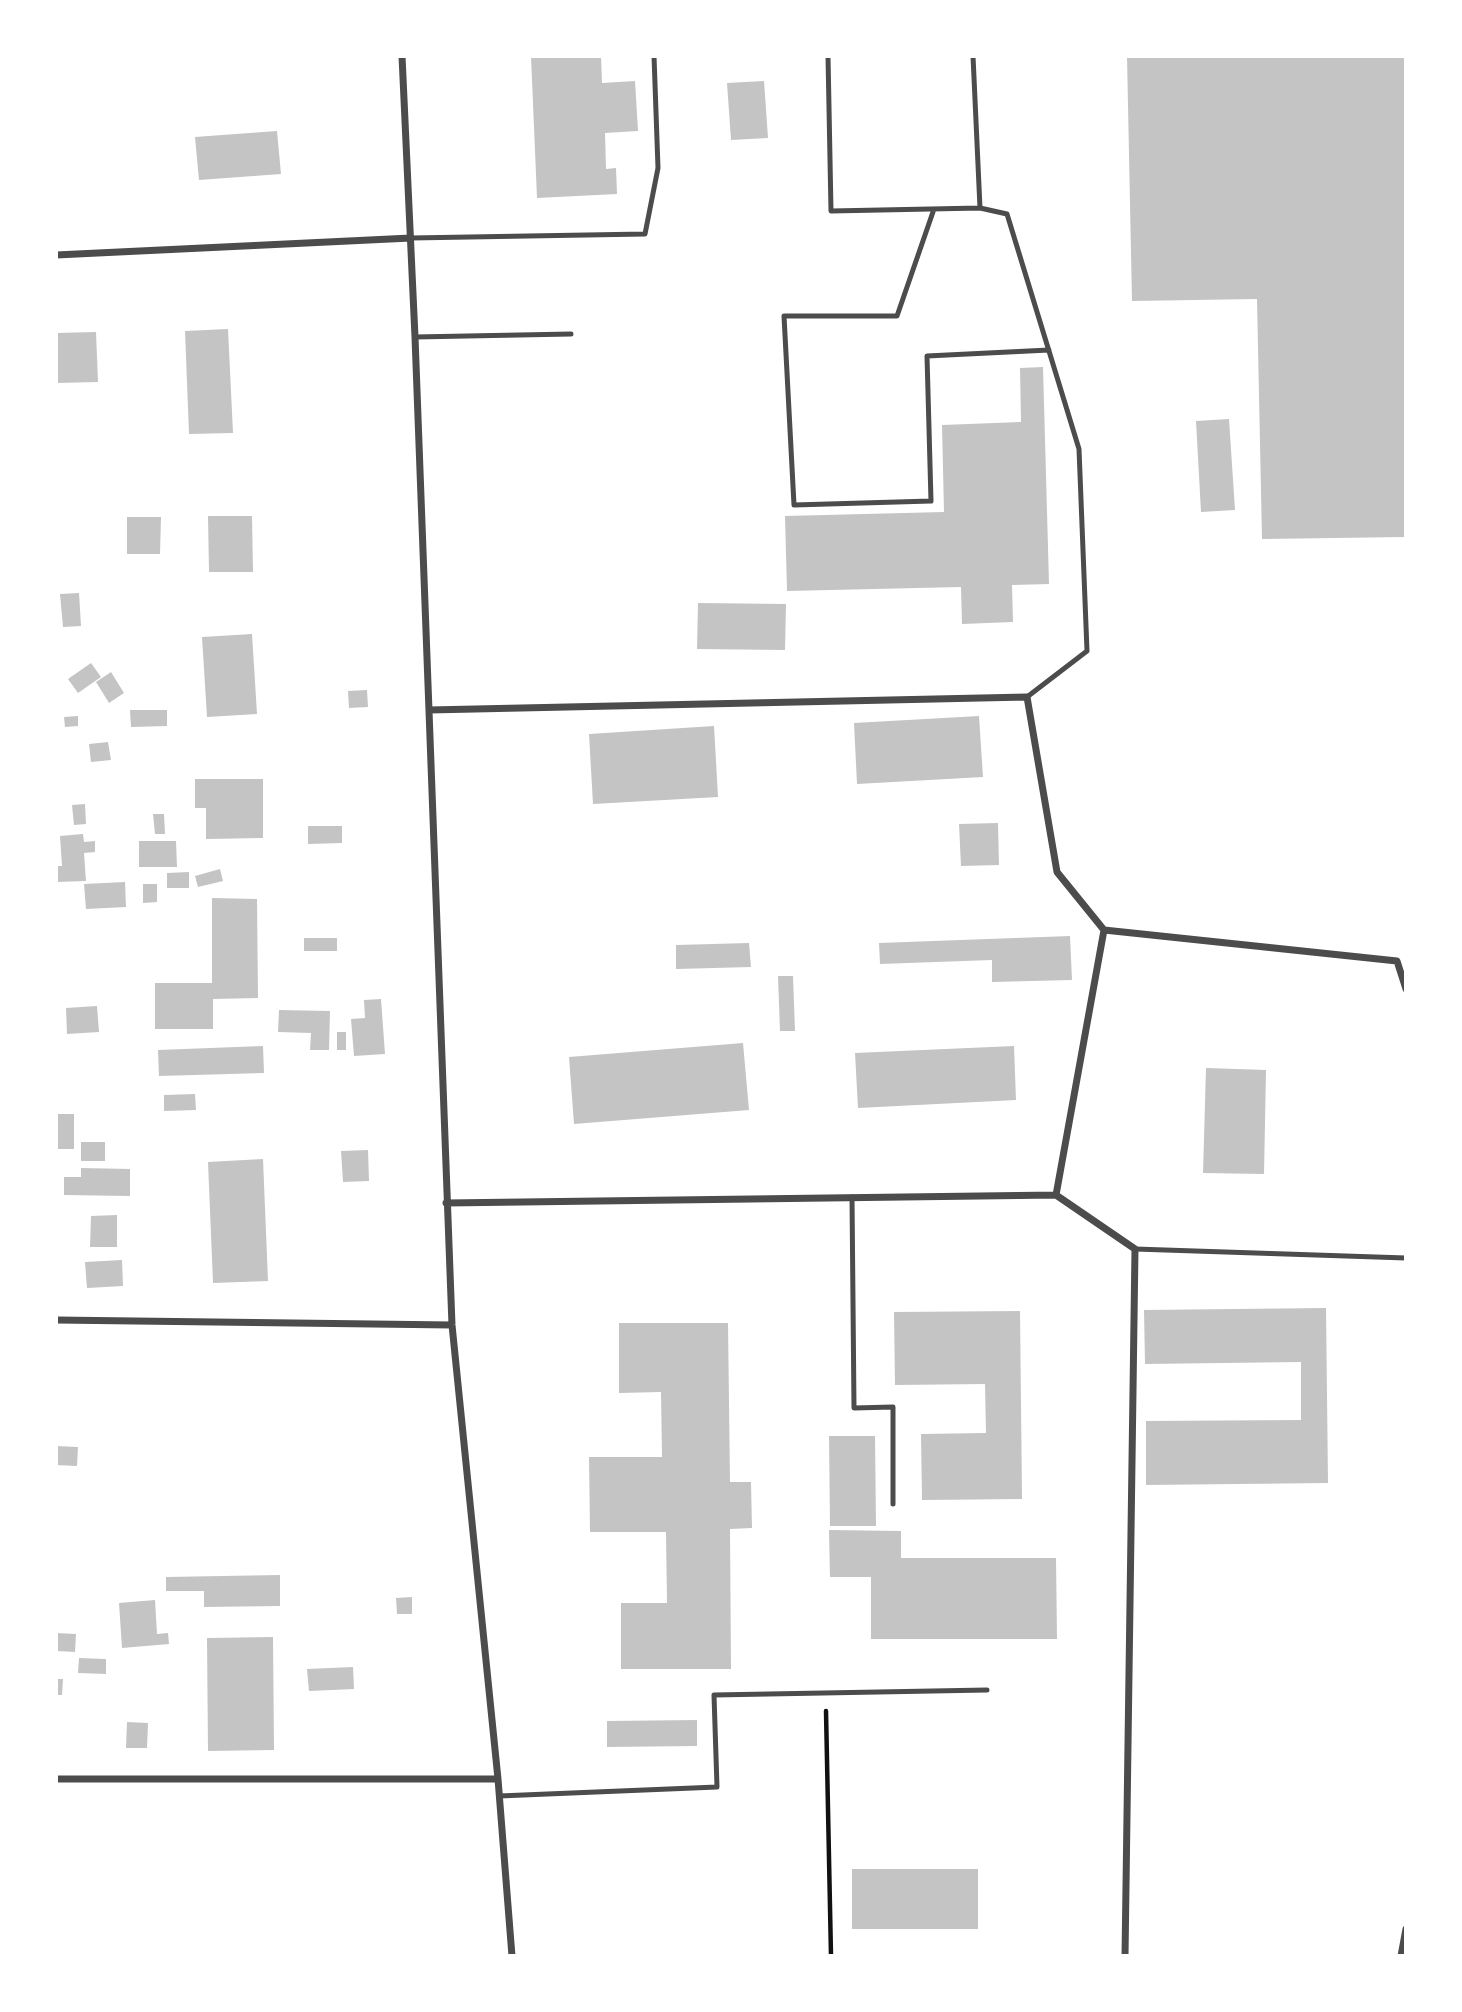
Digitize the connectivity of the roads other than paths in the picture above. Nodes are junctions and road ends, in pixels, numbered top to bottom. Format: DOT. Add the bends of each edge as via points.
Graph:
graph roads {
  1 [pos="402,56"];
  2 [pos="654,56"];
  3 [pos="828,56"];
  4 [pos="973,56"];
  5 [pos="980,208"];
  6 [pos="934,209"];
  7 [pos="411,238"];
  8 [pos="56,255"];
  9 [pos="66,255"];
  10 [pos="56,261"];
  11 [pos="571,334"];
  12 [pos="415,337"];
  13 [pos="1049,350"];
  14 [pos="1027,697"];
  15 [pos="429,710"];
  16 [pos="1104,930"];
  17 [pos="1406,989"];
  18 [pos="1056,1195"];
  19 [pos="852,1197"];
  20 [pos="446,1203"];
  21 [pos="1135,1250"];
  22 [pos="1406,1258"];
  23 [pos="56,1320"];
  24 [pos="452,1325"];
  25 [pos="893,1504"];
  26 [pos="987,1690"];
  27 [pos="56,1779"];
  28 [pos="498,1779"];
  29 [pos="499,1796"];
  30 [pos="1406,1929"];
  31 [pos="512,1956"];
  32 [pos="1125,1956"];
  33 [pos="1401,1956"];
  1 -- 7 [label="street"];
  2 -- 7 [label="lane" via="659,168 645,234"];
  3 -- 6 [label="lane" via="831,211"];
  4 -- 5 [label="lane"];
  5 -- 6 [label="lane"];
  5 -- 13 [label="lane" via="1007,214"];
  6 -- 13 [label="lane" via="897,316 784,316 794,505 931,501 927,356"];
  7 -- 9 [label="street"];
  7 -- 12 [label="street"];
  8 -- 9 [label="street"];
  9 -- 10 [label="street"];
  11 -- 12 [label="lane"];
  12 -- 15 [label="street"];
  13 -- 14 [label="lane" via="1079,449 1087,651"];
  14 -- 15 [label="street"];
  14 -- 16 [label="street" via="1057,872"];
  15 -- 20 [label="street"];
  16 -- 17 [label="street" via="1397,961"];
  16 -- 18 [label="street"];
  18 -- 19 [label="street"];
  18 -- 21 [label="street"];
  19 -- 20 [label="street"];
  19 -- 25 [label="lane" via="854,1408 893,1407"];
  20 -- 24 [label="street"];
  21 -- 22 [label="lane"];
  21 -- 32 [label="street"];
  23 -- 24 [label="street"];
  24 -- 28 [label="street"];
  26 -- 29 [label="lane" via="714,1695 717,1787"];
  27 -- 28 [label="street"];
  28 -- 29 [label="street"];
  29 -- 31 [label="street"];
  30 -- 33 [label="street"];
}
